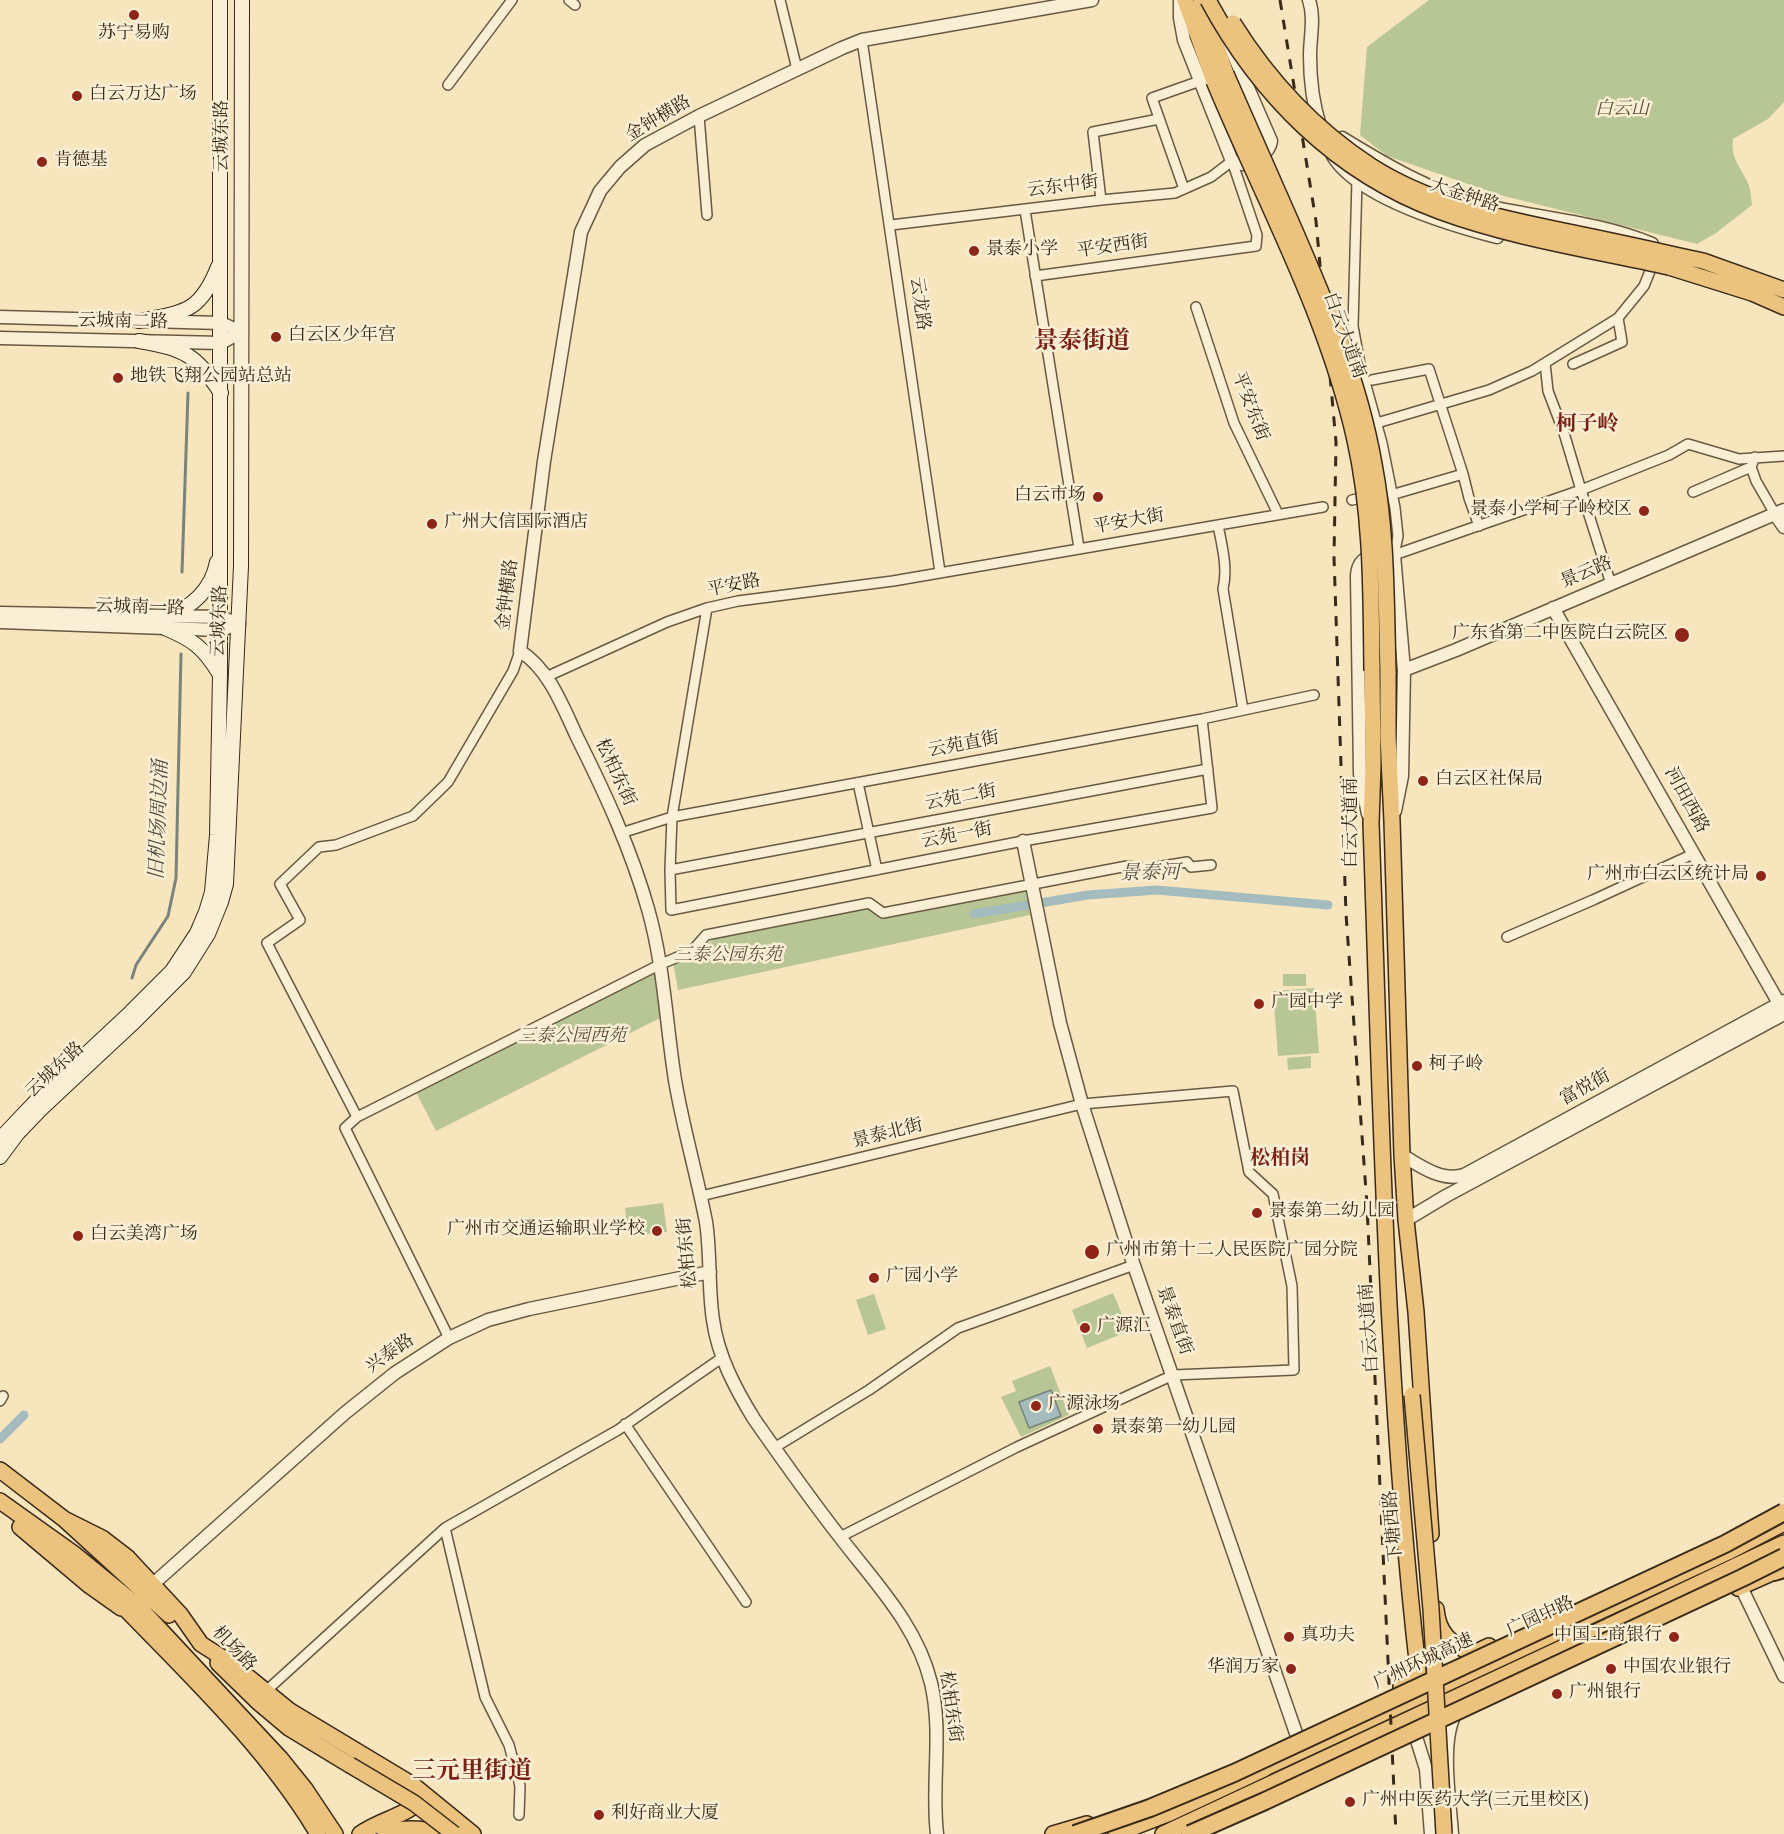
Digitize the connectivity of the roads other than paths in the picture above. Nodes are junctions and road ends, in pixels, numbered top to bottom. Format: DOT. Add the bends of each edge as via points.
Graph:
graph roads {
  1 [pos="220,0"];
  2 [pos="242,0"];
  3 [pos="512,0"];
  4 [pos="780,0"];
  5 [pos="1092,0"];
  6 [pos="1180,0"];
  7 [pos="1185,0"];
  8 [pos="1201,0"];
  9 [pos="1309,0"];
  10 [pos="1214,3"];
  11 [pos="862,40"];
  12 [pos="797,69"];
  13 [pos="1213,78"];
  14 [pos="448,85"];
  15 [pos="1315,110"];
  16 [pos="699,116"];
  17 [pos="1159,119"];
  18 [pos="1232,161"];
  19 [pos="1357,180"];
  20 [pos="1184,189"];
  21 [pos="1101,200"];
  22 [pos="1025,210"];
  23 [pos="707,215"];
  24 [pos="891,225"];
  25 [pos="221,260"];
  26 [pos="1672,261"];
  27 [pos="1652,266"];
  28 [pos="1035,276"];
  29 [pos="1784,290"];
  30 [pos="1196,307"];
  31 [pos="1784,308"];
  32 [pos="0,316"];
  33 [pos="1618,318"];
  34 [pos="113,320"];
  35 [pos="139,321"];
  36 [pos="221,323"];
  37 [pos="242,332"];
  38 [pos="0,338"];
  39 [pos="111,341"];
  40 [pos="139,341"];
  41 [pos="221,343"];
  42 [pos="1545,363"];
  43 [pos="1573,364"];
  44 [pos="1372,380"];
  45 [pos="220,393"];
  46 [pos="1439,404"];
  47 [pos="1377,423"];
  48 [pos="1784,456"];
  49 [pos="1755,457"];
  50 [pos="1751,467"];
  51 [pos="1463,474"];
  52 [pos="1581,490"];
  53 [pos="1395,492"];
  54 [pos="1693,492"];
  55 [pos="1352,500"];
  56 [pos="1323,507"];
  57 [pos="1780,512"];
  58 [pos="1278,514"];
  59 [pos="1218,525"];
  60 [pos="1479,526"];
  61 [pos="1784,526"];
  62 [pos="220,548"];
  63 [pos="1079,548"];
  64 [pos="1394,555"];
  65 [pos="241,566"];
  66 [pos="220,568"];
  67 [pos="940,572"];
  68 [pos="1611,584"];
  69 [pos="707,608"];
  70 [pos="1553,608"];
  71 [pos="0,613"];
  72 [pos="0,622"];
  73 [pos="166,622"];
  74 [pos="220,624"];
  75 [pos="239,624"];
  76 [pos="520,651"];
  77 [pos="1404,670"];
  78 [pos="1380,671"];
  79 [pos="220,674"];
  80 [pos="546,677"];
  81 [pos="1314,695"];
  82 [pos="1243,710"];
  83 [pos="1202,718"];
  84 [pos="1208,769"];
  85 [pos="858,783"];
  86 [pos="672,817"];
  87 [pos="1392,821"];
  88 [pos="1371,823"];
  89 [pos="869,832"];
  90 [pos="621,833"];
  91 [pos="1023,841"];
  92 [pos="1693,854"];
  93 [pos="1210,865"];
  94 [pos="670,870"];
  95 [pos="877,870"];
  96 [pos="1031,884"];
  97 [pos="1507,938"];
  98 [pos="661,964"];
  99 [pos="1783,1007"];
  100 [pos="1082,1104"];
  101 [pos="357,1117"];
  102 [pos="0,1139"];
  103 [pos="1402,1155"];
  104 [pos="0,1157"];
  105 [pos="701,1196"];
  106 [pos="1385,1215"];
  107 [pos="1406,1220"];
  108 [pos="1134,1265"];
  109 [pos="710,1272"];
  110 [pos="449,1338"];
  111 [pos="723,1357"];
  112 [pos="1173,1375"];
  113 [pos="1408,1395"];
  114 [pos="625,1424"];
  115 [pos="774,1448"];
  116 [pos="0,1470"];
  117 [pos="0,1501"];
  118 [pos="1784,1505"];
  119 [pos="0,1508"];
  120 [pos="1784,1512"];
  121 [pos="64,1519"];
  122 [pos="1784,1523"];
  123 [pos="445,1528"];
  124 [pos="1764,1534"];
  125 [pos="840,1537"];
  126 [pos="1784,1543"];
  127 [pos="73,1553"];
  128 [pos="1784,1557"];
  129 [pos="1781,1570"];
  130 [pos="1724,1573"];
  131 [pos="153,1584"];
  132 [pos="1741,1587"];
  133 [pos="746,1602"];
  134 [pos="131,1614"];
  135 [pos="1437,1616"];
  136 [pos="1412,1621"];
  137 [pos="1579,1621"];
  138 [pos="1534,1625"];
  139 [pos="1611,1625"];
  140 [pos="1653,1628"];
  141 [pos="201,1644"];
  142 [pos="1472,1654"];
  143 [pos="1539,1658"];
  144 [pos="1784,1676"];
  145 [pos="1419,1678"];
  146 [pos="1516,1691"];
  147 [pos="265,1692"];
  148 [pos="1453,1719"];
  149 [pos="1298,1736"];
  150 [pos="1416,1737"];
  151 [pos="1264,1769"];
  152 [pos="1190,1785"];
  153 [pos="1270,1785"];
  154 [pos="1226,1786"];
  155 [pos="1306,1789"];
  156 [pos="426,1795"];
  157 [pos="519,1815"];
  158 [pos="935,1831"];
  159 [pos="318,1834"];
  160 [pos="334,1834"];
  161 [pos="360,1834"];
  162 [pos="385,1834"];
  163 [pos="441,1834"];
  164 [pos="454,1834"];
  165 [pos="473,1834"];
  166 [pos="1053,1834"];
  167 [pos="1075,1834"];
  168 [pos="1116,1834"];
  169 [pos="1163,1834"];
  170 [pos="1190,1834"];
  171 [pos="1206,1834"];
  172 [pos="1431,1834"];
  173 [pos="1436,1834"];
  174 [pos="1444,1834"];
  175 [pos="1452,1834"];
  1 -- 25 [label="main road, 云城东路"];
  2 -- 37 [label="main road, 云城东路"];
  3 -- 14 [label="street"];
  4 -- 12 [label="street"];
  5 -- 11 [label="street, 金钟横路"];
  6 -- 13 [label="street" via="1181,29"];
  7 -- 13 [label="main road, 白云大道南"];
  8 -- 13 [label="main road, 白云大道南"];
  9 -- 15 [label="street"];
  10 -- 18 [label="street" via="1271,141 1266,153 1256,159 1242,164"];
  10 -- 26 [label="main road, 大金钟路, bridge" via="1241,55 1281,104 1311,135 1366,176 1415,201 1471,221"];
  11 -- 12 [label="street, 金钟横路"];
  11 -- 24 [label="street, 云龙路"];
  12 -- 16 [label="street, 金钟横路"];
  13 -- 17 [label="street" via="1152,98"];
  13 -- 18 [label="street"];
  13 -- 78 [label="main road, 白云大道南, bridge" via="1320,325 1346,404 1369,524"];
  15 -- 19 [label="street" via="1325,143 1336,162"];
  15 -- 26 [label="street" via="1336,134 1365,152 1452,195 1623,234 1650,243"];
  16 -- 23 [label="street"];
  16 -- 76 [label="street, 金钟横路" via="645,145 620,166 600,190 581,232 544,460"];
  17 -- 20 [label="street"];
  17 -- 21 [label="street" via="1093,132"];
  18 -- 20 [label="street, 云东中街" via="1211,177"];
  18 -- 28 [label="street, 平安西街" via="1257,235 1256,246"];
  19 -- 27 [label="street" via="1406,207 1468,229 1521,243"];
  19 -- 47 [label="street" via="1353,326"];
  20 -- 21 [label="street, 云东中街"];
  21 -- 22 [label="street, 云东中街"];
  22 -- 24 [label="street, 云东中街"];
  22 -- 28 [label="street"];
  24 -- 67 [label="street, 云龙路"];
  25 -- 35 [label="main road" via="211,286 192,308"];
  25 -- 36 [label="main road, 云城东路"];
  26 -- 27 [label="street"];
  26 -- 29 [label="main road, 大金钟路" via="1703,261"];
  26 -- 31 [label="main road, 大金钟路"];
  27 -- 33 [label="street" via="1644,286"];
  28 -- 63 [label="street"];
  30 -- 58 [label="street, 平安东街" via="1234,423"];
  32 -- 34 [label="street, 云城南二路"];
  33 -- 42 [label="street"];
  33 -- 43 [label="street" via="1622,342"];
  34 -- 35 [label="street, 云城南二路"];
  34 -- 39 [label="street" via="121,325 121,332"];
  35 -- 36 [label="street, 云城南二路"];
  36 -- 37 [label="street"];
  36 -- 41 [label="main road, 云城东路"];
  37 -- 41 [label="street, 云城南二路"];
  37 -- 65 [label="main road, 云城东路"];
  38 -- 39 [label="street, 云城南二路"];
  39 -- 40 [label="street, 云城南二路"];
  40 -- 41 [label="street, 云城南二路"];
  40 -- 45 [label="main road" via="169,346 189,356"];
  41 -- 45 [label="main road, 云城东路"];
  42 -- 46 [label="street" via="1489,390"];
  42 -- 52 [label="street" via="1548,391"];
  44 -- 46 [label="street" via="1429,369"];
  45 -- 62 [label="main road, 云城东路"];
  46 -- 47 [label="street"];
  46 -- 51 [label="street"];
  47 -- 53 [label="street"];
  48 -- 49 [label="street"];
  49 -- 50 [label="street"];
  49 -- 52 [label="street" via="1739,459 1688,444"];
  50 -- 54 [label="street"];
  50 -- 57 [label="street" via="1756,481"];
  51 -- 53 [label="street"];
  51 -- 60 [label="street"];
  52 -- 60 [label="street"];
  52 -- 68 [label="street"];
  53 -- 55 [label="street"];
  53 -- 64 [label="street" via="1398,536"];
  56 -- 58 [label="street, 平安大街"];
  57 -- 61 [label="street"];
  57 -- 68 [label="street, 景云路"];
  58 -- 59 [label="street, 平安大街"];
  59 -- 63 [label="street, 平安大街"];
  59 -- 82 [label="street" via="1226,577 1225,609"];
  60 -- 64 [label="street"];
  62 -- 66 [label="main road, 云城东路"];
  62 -- 73 [label="main road" via="216,569 200,597"];
  63 -- 67 [label="street, 平安大街"];
  64 -- 77 [label="street"];
  64 -- 88 [label="street" via="1372,555 1364,559 1357,571 1360,774"];
  65 -- 66 [label="main road" via="231,576"];
  65 -- 75 [label="main road, 云城东路"];
  66 -- 74 [label="main road, 云城东路"];
  67 -- 69 [label="street, 平安路"];
  68 -- 70 [label="street, 景云路"];
  69 -- 80 [label="street, 平安路"];
  69 -- 86 [label="street"];
  70 -- 77 [label="street, 景云路"];
  70 -- 92 [label="street, 河田西路"];
  71 -- 73 [label="street, 云城南一路" via="99,615"];
  72 -- 73 [label="street, 云城南一路"];
  73 -- 74 [label="street, 云城南一路"];
  73 -- 79 [label="main road" via="197,643"];
  74 -- 75 [label="street, 云城南一路"];
  74 -- 79 [label="main road, 云城东路"];
  75 -- 104 [label="main road, 云城东路" via="228,865 215,919 200,950 177,980 25,1125"];
  76 -- 80 [label="street, 松柏东街"];
  76 -- 101 [label="street" via="513,671 448,782 413,816 336,845 319,846 280,884 300,920 267,943"];
  77 -- 87 [label="street" via="1402,776"];
  78 -- 87 [label="main road, 白云大道南"];
  78 -- 88 [label="main road, 白云大道南"];
  79 -- 102 [label="main road, 云城东路" via="215,873 197,933 165,979"];
  80 -- 90 [label="street, 松柏东街"];
  81 -- 82 [label="street, 云苑直街"];
  82 -- 83 [label="street, 云苑直街"];
  83 -- 84 [label="street"];
  83 -- 85 [label="street, 云苑直街"];
  84 -- 89 [label="street, 云苑二街"];
  84 -- 91 [label="street, 云苑一街" via="1212,808"];
  85 -- 86 [label="street, 云苑直街"];
  85 -- 89 [label="street"];
  86 -- 90 [label="street, 云苑直街"];
  86 -- 94 [label="street"];
  87 -- 103 [label="main road, 白云大道南"];
  88 -- 106 [label="main road, 白云大道南"];
  89 -- 94 [label="street, 云苑二街"];
  89 -- 95 [label="street"];
  90 -- 98 [label="street, 松柏东街"];
  91 -- 95 [label="street, 云苑一街"];
  91 -- 96 [label="street, 景泰直街"];
  92 -- 97 [label="street"];
  92 -- 99 [label="street, 河田西路"];
  93 -- 96 [label="street" via="1191,867 1187,862 1145,868 1127,866"];
  94 -- 95 [label="street, 云苑一街" via="671,910"];
  96 -- 98 [label="street" via="883,913 869,903 706,935 692,951"];
  96 -- 100 [label="street, 景泰直街"];
  98 -- 101 [label="street"];
  98 -- 105 [label="street, 松柏东街" via="676,1086"];
  99 -- 103 [label="street, 富悦街" via="1464,1175 1447,1178"];
  99 -- 107 [label="street, 富悦街"];
  100 -- 105 [label="street, 景泰北街"];
  100 -- 108 [label="street, 景泰直街"];
  100 -- 112 [label="street, 景泰北街" via="1233,1091 1249,1172 1273,1194 1292,1286 1294,1370"];
  101 -- 110 [label="street" via="345,1128"];
  103 -- 107 [label="main road, 白云大道南"];
  105 -- 109 [label="street, 松柏东街"];
  106 -- 113 [label="main road, 下塘西路" via="1396,1275"];
  106 -- 136 [label="main road, 白云大道南" via="1388,1306"];
  107 -- 113 [label="main road, 下塘西路"];
  107 -- 135 [label="main road, 白云大道南"];
  108 -- 112 [label="street, 景泰直街"];
  108 -- 115 [label="street" via="958,1328 869,1390"];
  109 -- 110 [label="street, 兴泰路" via="529,1309 488,1320"];
  109 -- 111 [label="street, 松柏东街" via="713,1322"];
  110 -- 131 [label="street, 兴泰路" via="395,1373 345,1413"];
  111 -- 114 [label="street"];
  111 -- 115 [label="street, 松柏东街" via="742,1399"];
  112 -- 125 [label="street"];
  112 -- 149 [label="street, 景泰直街"];
  113 -- 173 [label="main road, 下塘西路, bridge"];
  113 -- 174 [label="main road, 下塘西路, bridge" via="1433,1641"];
  114 -- 123 [label="street"];
  114 -- 133 [label="street"];
  115 -- 125 [label="street, 松柏东街"];
  116 -- 121 [label="main road, 机场路"];
  117 -- 127 [label="main road"];
  118 -- 124 [label="main road"];
  118 -- 138 [label="main road"];
  119 -- 134 [label="main road" via="90,1586"];
  120 -- 167 [label="highway, 广州环城高速, bridge" via="1715,1549 1234,1773"];
  121 -- 131 [label="main road" via="116,1548"];
  121 -- 141 [label="main road, 机场路"];
  122 -- 124 [label="main road, 广园中路"];
  123 -- 147 [label="street"];
  123 -- 157 [label="street" via="485,1697 509,1745 520,1786"];
  124 -- 137 [label="main road, 广园中路"];
  125 -- 158 [label="street, 松柏东街" via="908,1626 924,1659 937,1731"];
  126 -- 130 [label="main road, 广园中路"];
  127 -- 134 [label="main road"];
  127 -- 160 [label="main road" via="139,1607 221,1694 286,1766"];
  128 -- 129 [label="main road"];
  128 -- 170 [label="highway, bridge"];
  129 -- 130 [label="main road"];
  129 -- 132 [label="main road"];
  130 -- 139 [label="main road, 广园中路"];
  131 -- 141 [label="main road"];
  132 -- 140 [label="main road"];
  132 -- 144 [label="street"];
  134 -- 159 [label="main road" via="250,1742 291,1792"];
  135 -- 136 [label="main road" via="1425,1626"];
  135 -- 142 [label="main road, 白云大道南" via="1447,1639"];
  136 -- 145 [label="main road, 白云大道南"];
  137 -- 138 [label="main road"];
  137 -- 151 [label="main road, 广园中路"];
  138 -- 142 [label="main road"];
  139 -- 140 [label="main road"];
  139 -- 143 [label="main road, 广园中路"];
  140 -- 146 [label="main road"];
  141 -- 147 [label="main road"];
  141 -- 164 [label="main road, 机场路, bridge" via="273,1716 414,1803"];
  142 -- 145 [label="main road"];
  143 -- 146 [label="main road"];
  143 -- 153 [label="main road, 广园中路"];
  145 -- 149 [label="main road"];
  146 -- 148 [label="main road"];
  147 -- 156 [label="main road"];
  148 -- 150 [label="main road"];
  148 -- 175 [label="street" via="1448,1747"];
  149 -- 151 [label="main road"];
  149 -- 152 [label="main road"];
  150 -- 155 [label="main road"];
  150 -- 172 [label="street" via="1426,1769"];
  151 -- 154 [label="main road, 广园中路"];
  152 -- 154 [label="main road"];
  152 -- 166 [label="main road"];
  153 -- 155 [label="main road"];
  153 -- 169 [label="main road, 广园中路"];
  154 -- 168 [label="main road, 广园中路"];
  155 -- 171 [label="main road"];
  156 -- 161 [label="main road" via="416,1807 382,1820"];
  156 -- 165 [label="main road"];
  162 -- 163 [label="main road" via="414,1829"];
}
